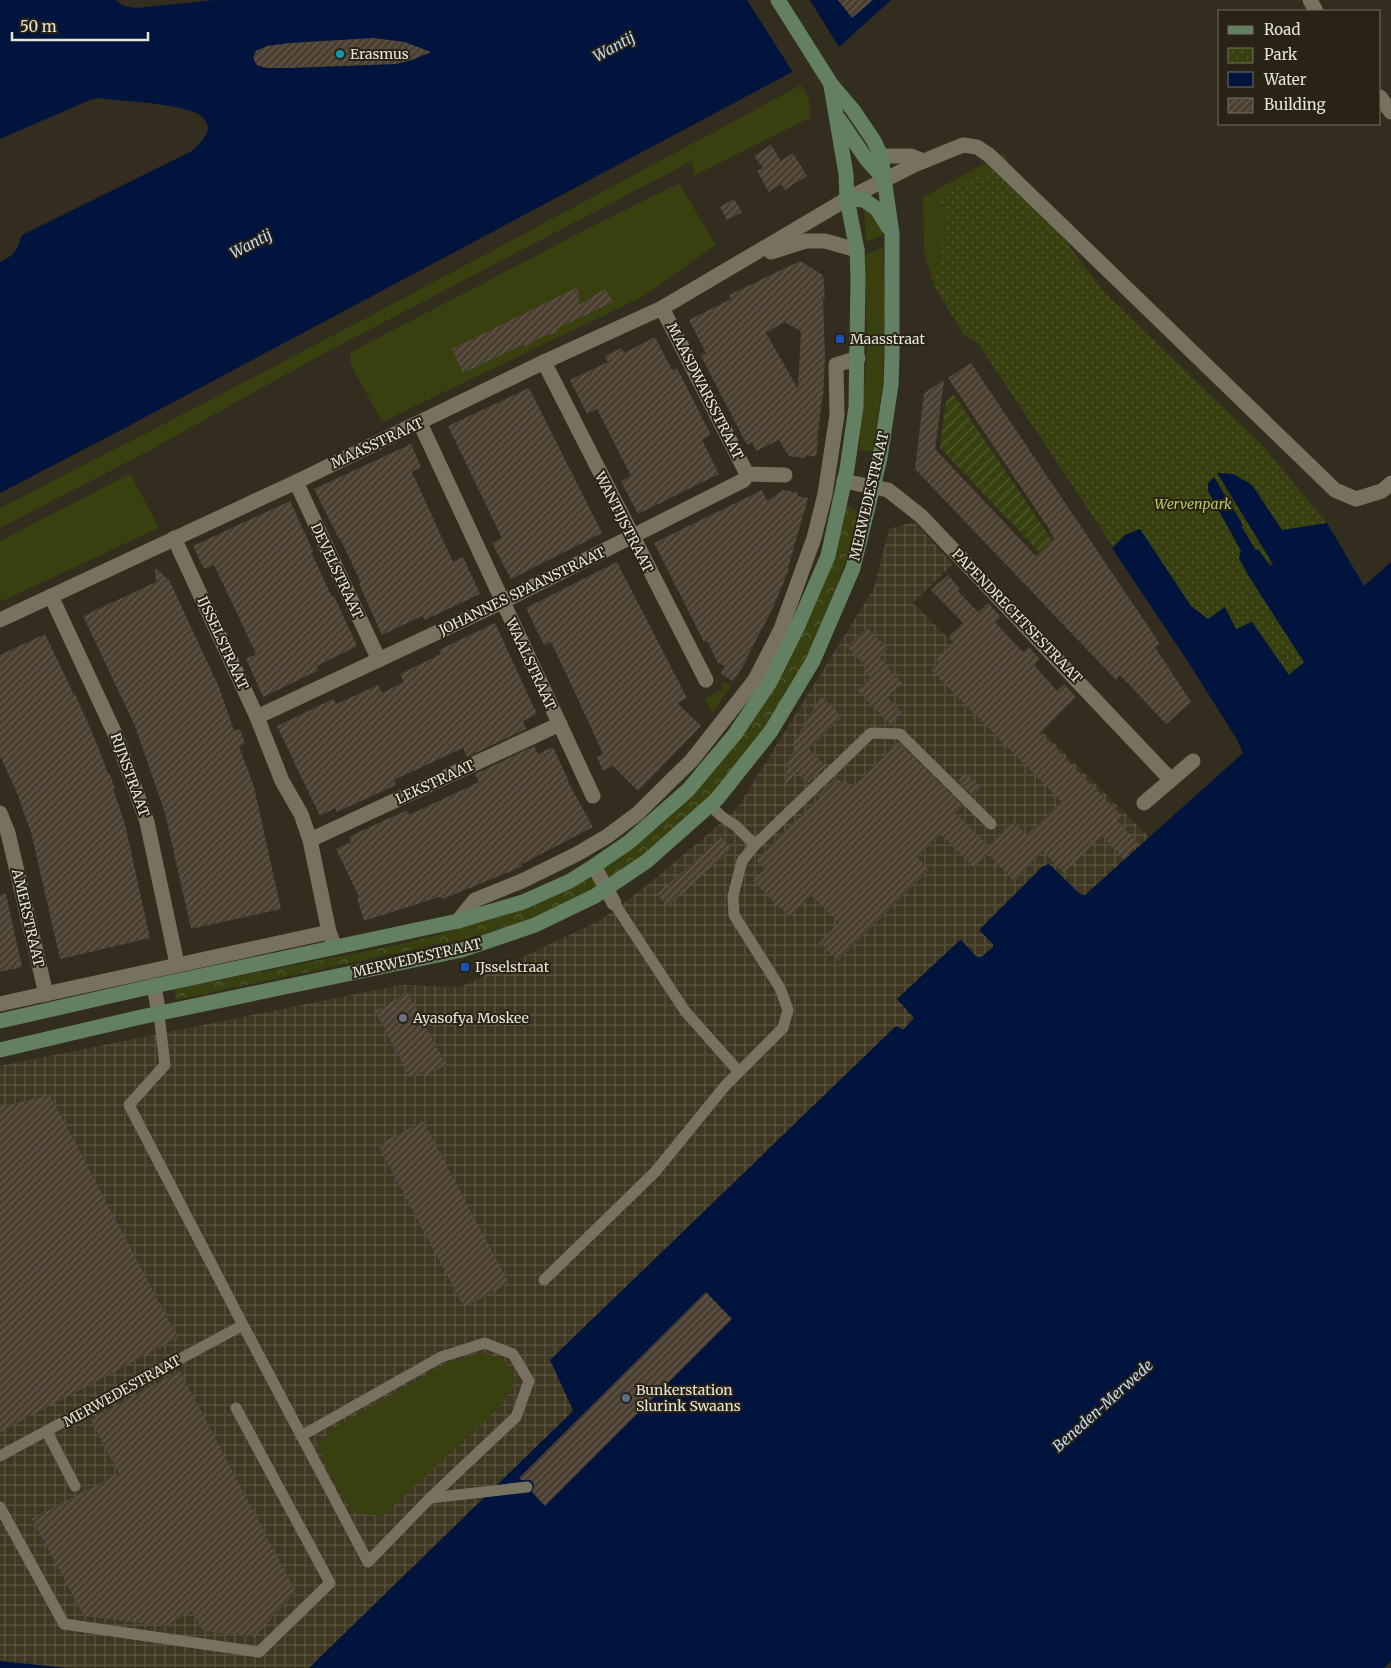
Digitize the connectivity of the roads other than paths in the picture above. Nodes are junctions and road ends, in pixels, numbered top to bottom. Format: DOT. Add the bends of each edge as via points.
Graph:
graph roads {
  1 [pos="778,0"];
  2 [pos="831,84"];
  3 [pos="1381,98"];
  4 [pos="1391,112"];
  5 [pos="837,115"];
  6 [pos="881,156"];
  7 [pos="924,161"];
  8 [pos="885,180"];
  9 [pos="847,199"];
  10 [pos="892,234"];
  11 [pos="857,250"];
  12 [pos="750,258"];
  13 [pos="662,308"];
  14 [pos="858,358"];
  15 [pos="544,362"];
  16 [pos="420,423"];
  17 [pos="747,474"];
  18 [pos="785,475"];
  19 [pos="844,481"];
  20 [pos="296,482"];
  21 [pos="1391,483"];
  22 [pos="874,487"];
  23 [pos="174,538"];
  24 [pos="632,538"];
  25 [pos="51,596"];
  26 [pos="502,602"];
  27 [pos="0,620"];
  28 [pos="379,660"];
  29 [pos="706,680"];
  30 [pos="258,717"];
  31 [pos="560,724"];
  32 [pos="1193,761"];
  33 [pos="1172,780"];
  34 [pos="593,796"];
  35 [pos="1144,803"];
  36 [pos="710,806"];
  37 [pos="0,813"];
  38 [pos="990,824"];
  39 [pos="310,840"];
  40 [pos="755,845"];
  41 [pos="594,866"];
  42 [pos="606,888"];
  43 [pos="614,903"];
  44 [pos="458,921"];
  45 [pos="329,932"];
  46 [pos="335,947"];
  47 [pos="177,964"];
  48 [pos="154,986"];
  49 [pos="46,994"];
  50 [pos="0,1004"];
  51 [pos="159,1014"];
  52 [pos="0,1021"];
  53 [pos="0,1050"];
  54 [pos="739,1072"];
  55 [pos="544,1280"];
  56 [pos="243,1325"];
  57 [pos="236,1408"];
  58 [pos="47,1432"];
  59 [pos="302,1436"];
  60 [pos="0,1456"];
  61 [pos="76,1486"];
  62 [pos="527,1487"];
  63 [pos="430,1498"];
  64 [pos="0,1507"];
  1 -- 2 [label="main road"];
  2 -- 5 [label="main road"];
  2 -- 6 [label="main road, MERWEDESTRAAT" via="853,110"];
  3 -- 4 [label="street"];
  5 -- 8 [label="main road"];
  5 -- 9 [label="main road"];
  6 -- 7 [label="street" via="911,156"];
  6 -- 8 [label="main road, MERWEDESTRAAT"];
  7 -- 8 [label="street, MAASSTRAAT"];
  7 -- 21 [label="street, MAASSTRAAT" via="963,145 977,147 989,155 1335,490 1356,499 1382,491"];
  8 -- 9 [label="street, MAASSTRAAT"];
  8 -- 10 [label="main road, MERWEDESTRAAT"];
  9 -- 10 [label="main road, MERWEDESTRAAT" via="864,200 878,209"];
  9 -- 11 [label="main road, MERWEDESTRAAT"];
  9 -- 12 [label="street, MAASSTRAAT"];
  10 -- 22 [label="main road, MERWEDESTRAAT" via="891,385"];
  11 -- 12 [label="street, MAASSTRAAT" via="825,241 806,241"];
  11 -- 14 [label="main road, MERWEDESTRAAT"];
  12 -- 13 [label="street, MAASSTRAAT"];
  13 -- 15 [label="street, MAASSTRAAT"];
  13 -- 17 [label="street, MAASDWARSSTRAAT"];
  14 -- 19 [label="main road, MERWEDESTRAAT" via="856,407"];
  14 -- 44 [label="street, MERWEDESTRAAT" via="836,365 837,414 825,494 814,538 781,629 755,680 692,760 637,814 577,854 475,900"];
  15 -- 16 [label="street, MAASSTRAAT"];
  15 -- 24 [label="street, WANTIJSTRAAT"];
  16 -- 20 [label="street, MAASSTRAAT"];
  16 -- 26 [label="street, WAALSTRAAT"];
  17 -- 18 [label="street"];
  17 -- 24 [label="street, JOHANNES SPAANSTRAAT" via="744,480"];
  19 -- 22 [label="street, PAPENDRECHTSESTRAAT"];
  19 -- 41 [label="main road, MERWEDESTRAAT" via="828,556 770,682 735,734 688,790 629,842"];
  20 -- 23 [label="street, MAASSTRAAT"];
  20 -- 28 [label="street, DEVELSTRAAT"];
  22 -- 33 [label="street, PAPENDRECHTSESTRAAT" via="888,490 921,516"];
  22 -- 36 [label="main road, MERWEDESTRAAT" via="853,568 813,661 771,732"];
  23 -- 25 [label="street, MAASSTRAAT"];
  23 -- 30 [label="street, IJSSELSTRAAT"];
  24 -- 26 [label="street, JOHANNES SPAANSTRAAT"];
  24 -- 29 [label="street, WANTIJSTRAAT"];
  25 -- 27 [label="street, MAASSTRAAT"];
  25 -- 47 [label="street, RIJNSTRAAT" via="116,736 147,822"];
  26 -- 28 [label="street, JOHANNES SPAANSTRAAT"];
  26 -- 31 [label="street, WAALSTRAAT"];
  28 -- 30 [label="street, JOHANNES SPAANSTRAAT"];
  30 -- 39 [label="street, IJSSELSTRAAT" via="282,781 301,814"];
  31 -- 34 [label="street, WAALSTRAAT"];
  31 -- 39 [label="street, LEKSTRAAT"];
  32 -- 33 [label="street"];
  33 -- 35 [label="street"];
  36 -- 40 [label="lane"];
  36 -- 42 [label="main road, MERWEDESTRAAT" via="647,861"];
  37 -- 49 [label="street, AMERSTRAAT" via="8,833"];
  38 -- 40 [label="lane" via="900,734 871,733"];
  39 -- 45 [label="street, IJSSELSTRAAT"];
  40 -- 54 [label="lane" via="742,861 733,896 734,914 780,988 788,1010 783,1028"];
  41 -- 42 [label="street"];
  41 -- 44 [label="main road, MERWEDESTRAAT" via="524,902"];
  42 -- 43 [label="street"];
  42 -- 51 [label="main road, MERWEDESTRAAT" via="535,925 462,950"];
  43 -- 54 [label="lane" via="685,1010"];
  44 -- 46 [label="main road, MERWEDESTRAAT"];
  45 -- 46 [label="street, IJSSELSTRAAT"];
  45 -- 47 [label="street"];
  46 -- 48 [label="main road, MERWEDESTRAAT"];
  47 -- 49 [label="street"];
  48 -- 51 [label="street"];
  48 -- 52 [label="main road, MERWEDESTRAAT"];
  49 -- 50 [label="street"];
  51 -- 53 [label="main road, MERWEDESTRAAT"];
  51 -- 56 [label="lane" via="165,1065 129,1104"];
  54 -- 55 [label="lane" via="655,1172"];
  56 -- 58 [label="lane, MERWEDESTRAAT"];
  56 -- 59 [label="lane"];
  57 -- 64 [label="lane" via="330,1583 259,1652 64,1624"];
  58 -- 60 [label="lane, MERWEDESTRAAT"];
  58 -- 61 [label="lane"];
  59 -- 63 [label="lane" via="368,1562"];
  59 -- 63 [label="lane" via="441,1357 485,1343 513,1354 529,1381 516,1417"];
  62 -- 63 [label="lane"];
}
